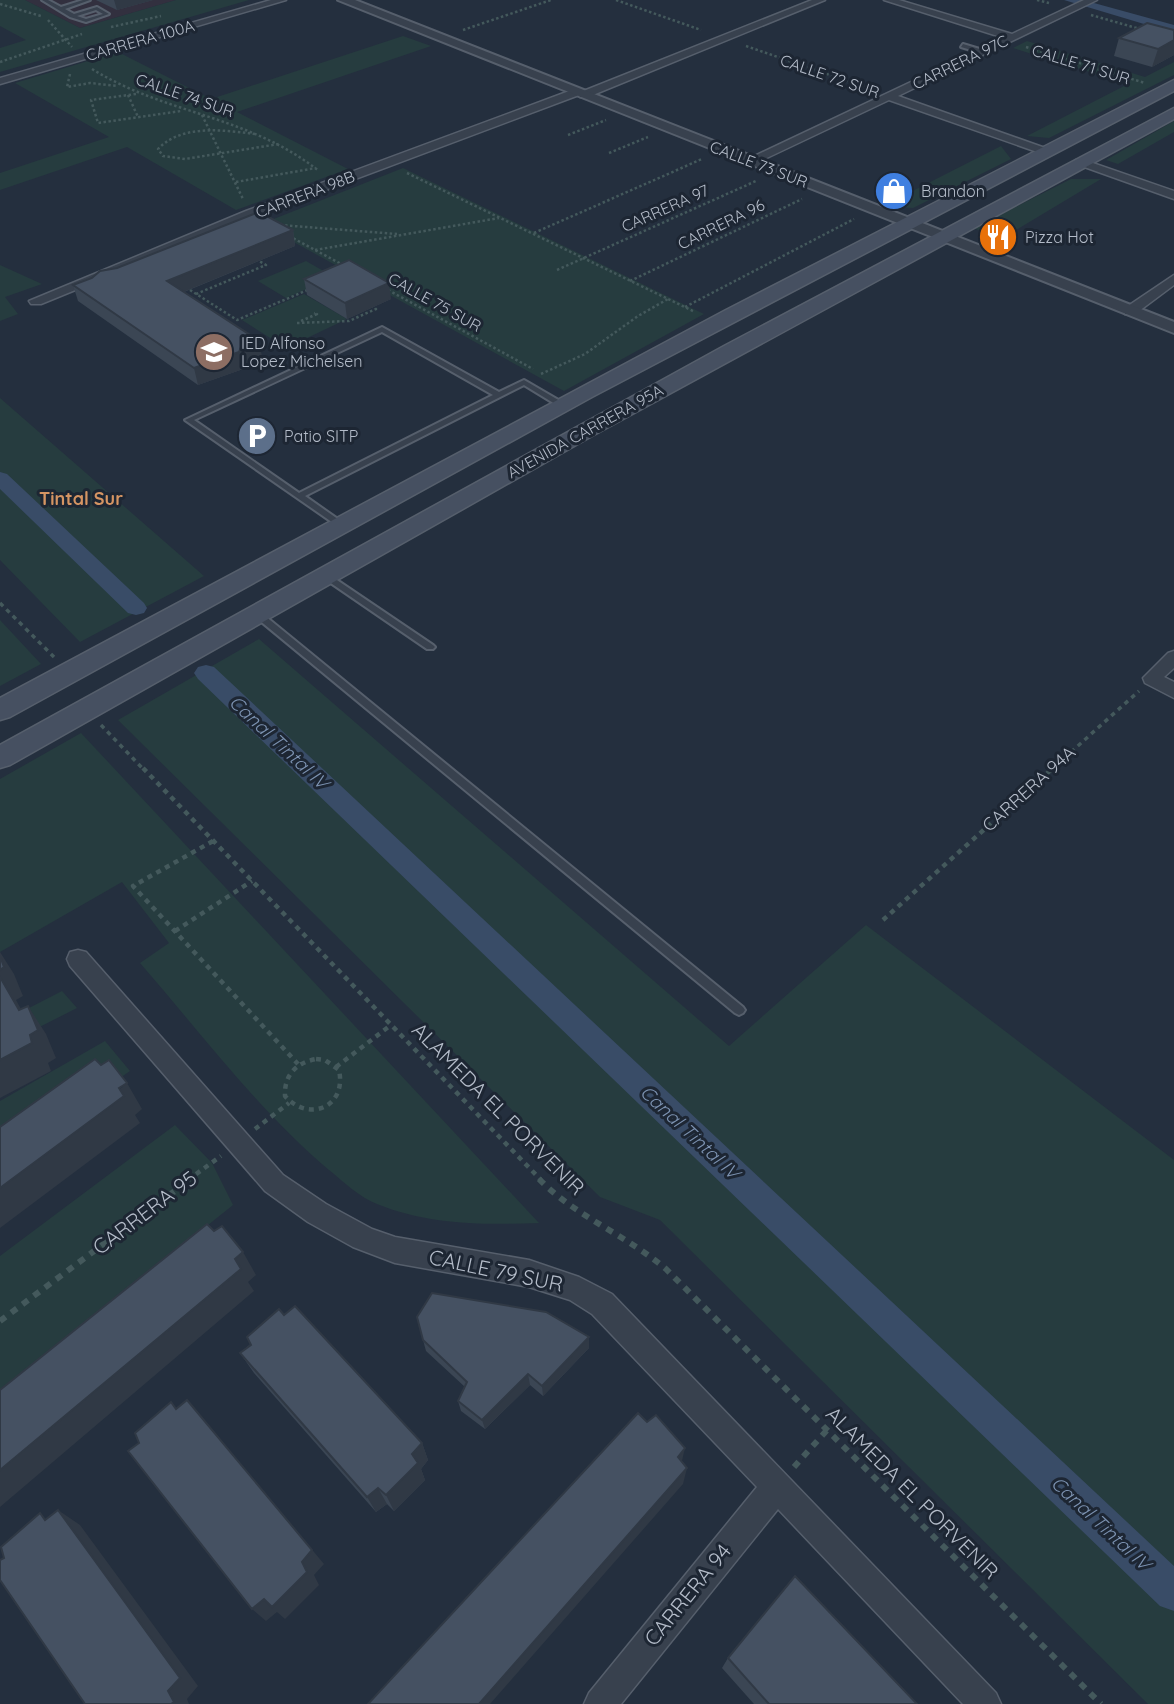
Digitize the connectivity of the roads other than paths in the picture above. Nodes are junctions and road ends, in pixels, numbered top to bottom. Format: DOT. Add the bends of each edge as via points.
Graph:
graph roads {
  1 [pos="44,0"];
  2 [pos="88,0"];
  3 [pos="281,0"];
  4 [pos="344,0"];
  5 [pos="820,0"];
  6 [pos="888,0"];
  7 [pos="1091,1"];
  8 [pos="61,9"];
  9 [pos="72,15"];
  10 [pos="1008,39"];
  11 [pos="963,46"];
  12 [pos="981,51"];
  13 [pos="0,81"];
  14 [pos="1174,85"];
  15 [pos="580,94"];
  16 [pos="888,96"];
  17 [pos="1174,113"];
  18 [pos="1044,151"];
  19 [pos="751,161"];
  20 [pos="1080,162"];
  21 [pos="1174,195"];
  22 [pos="906,222"];
  23 [pos="940,236"];
  24 [pos="1174,279"];
  25 [pos="36,301"];
  26 [pos="1130,311"];
  27 [pos="1174,328"];
  28 [pos="499,395"];
  29 [pos="563,405"];
  30 [pos="299,496"];
  31 [pos="339,524"];
  32 [pos="316,536"];
  33 [pos="352,560"];
  34 [pos="245,575"];
  35 [pos="325,575"];
  36 [pos="266,608"];
  37 [pos="430,647"];
  38 [pos="1174,657"];
  39 [pos="1174,691"];
  40 [pos="0,710"];
  41 [pos="0,758"];
  42 [pos="78,959"];
  43 [pos="739,1010"];
  44 [pos="777,1486"];
  45 [pos="600,1704"];
  46 [pos="985,1704"];
  1 -- 8 [label="lane"];
  2 -- 8 [label="lane"];
  3 -- 13 [label="street, CARRERA 100A"];
  4 -- 15 [label="street, CALLE 73 SUR"];
  5 -- 15 [label="street, CARRERA 98B"];
  6 -- 10 [label="street, CALLE 71 SUR"];
  7 -- 10 [label="street, CARRERA 97C"];
  8 -- 9 [label="lane"];
  9 -- 9 [label="lane" via="86,21 107,12 97,8"];
  10 -- 12 [label="street, CARRERA 97C"];
  11 -- 12 [label="lane"];
  12 -- 16 [label="street, CARRERA 97C"];
  14 -- 18 [label="main road, AVENIDA CARRERA 95A"];
  15 -- 19 [label="street, CALLE 73 SUR"];
  15 -- 25 [label="street, CARRERA 98B" via="250,214"];
  16 -- 18 [label="street, CALLE 72 SUR"];
  16 -- 19 [label="street, CARRERA 97C"];
  17 -- 20 [label="main road, AVENIDA CARRERA 95A"];
  18 -- 22 [label="main road, AVENIDA CARRERA 95A"];
  19 -- 22 [label="street, CALLE 73 SUR"];
  20 -- 21 [label="street"];
  20 -- 23 [label="main road, AVENIDA CARRERA 95A"];
  22 -- 23 [label="street, CALLE 73 SUR"];
  22 -- 29 [label="main road, AVENIDA CARRERA 95A"];
  23 -- 26 [label="street, CALLE 73 SUR"];
  23 -- 33 [label="main road, AVENIDA CARRERA 95A"];
  24 -- 26 [label="street"];
  26 -- 27 [label="street, CALLE 73 SUR"];
  28 -- 29 [label="lane" via="524,382"];
  28 -- 30 [label="lane"];
  28 -- 30 [label="lane" via="382,329 189,420"];
  29 -- 31 [label="main road, AVENIDA CARRERA 95A"];
  30 -- 31 [label="lane"];
  31 -- 32 [label="main road, AVENIDA CARRERA 95A"];
  32 -- 33 [label="main road" via="318,550 325,556"];
  32 -- 34 [label="main road, AVENIDA CARRERA 95A"];
  33 -- 35 [label="main road, AVENIDA CARRERA 95A"];
  34 -- 36 [label="main road" via="270,580 278,594"];
  34 -- 40 [label="main road, AVENIDA CARRERA 95A"];
  35 -- 36 [label="main road, AVENIDA CARRERA 95A"];
  35 -- 37 [label="lane"];
  36 -- 41 [label="main road, AVENIDA CARRERA 95A"];
  36 -- 43 [label="lane"];
  38 -- 39 [label="street" via="1152,678"];
  42 -- 44 [label="street, CALLE 79 SUR" via="274,1183 360,1238 580,1289 601,1304"];
  44 -- 45 [label="street, CARRERA 94"];
  44 -- 46 [label="street, CALLE 79 SUR"];
}
